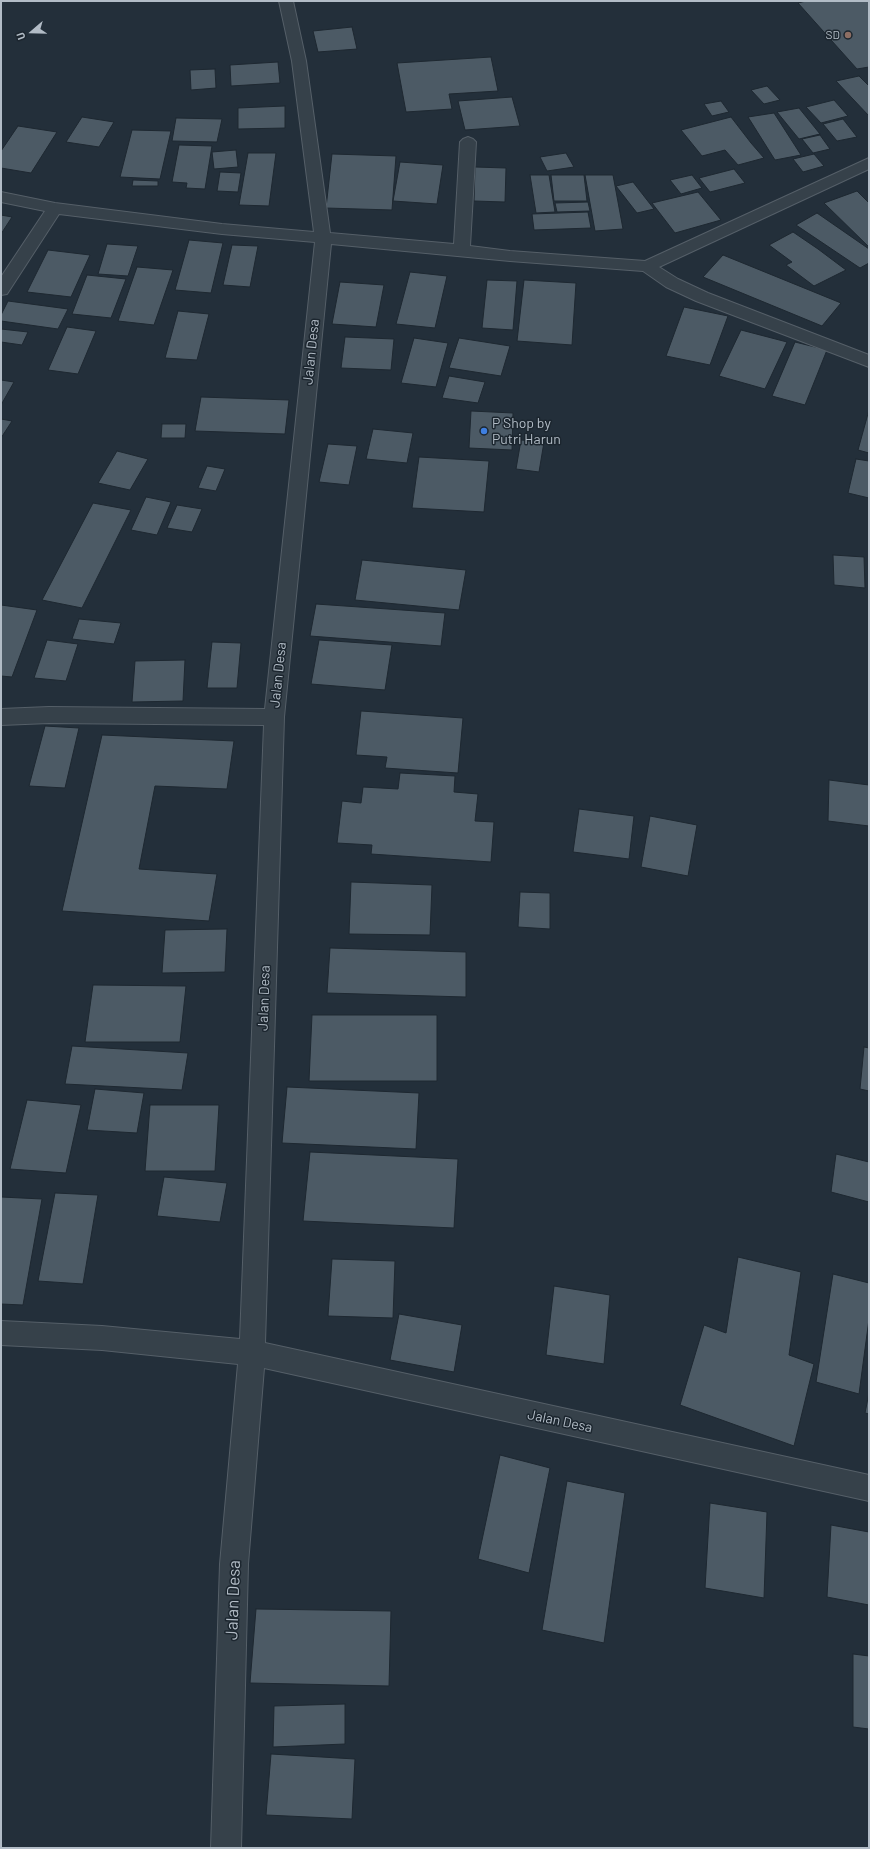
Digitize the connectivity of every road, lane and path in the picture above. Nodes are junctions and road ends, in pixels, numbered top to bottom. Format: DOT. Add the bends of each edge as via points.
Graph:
graph roads {
  1 [pos="286,1"];
  2 [pos="468,142"];
  3 [pos="869,163"];
  4 [pos="1,197"];
  5 [pos="55,208"];
  6 [pos="323,239"];
  7 [pos="462,250"];
  8 [pos="646,266"];
  9 [pos="1,290"];
  10 [pos="869,361"];
  11 [pos="1,717"];
  12 [pos="274,717"];
  13 [pos="1,1333"];
  14 [pos="252,1353"];
  15 [pos="869,1488"];
  16 [pos="226,1848"];
  1 -- 6 [label="street, Jalan Desa" via="299,61"];
  2 -- 7 [label="street"];
  3 -- 8 [label="street"];
  4 -- 5 [label="street"];
  5 -- 6 [label="street"];
  5 -- 9 [label="street"];
  6 -- 7 [label="street"];
  6 -- 12 [label="street, Jalan Desa"];
  7 -- 8 [label="street"];
  8 -- 10 [label="street" via="672,283 702,297"];
  11 -- 12 [label="street"];
  12 -- 14 [label="street, Jalan Desa"];
  13 -- 14 [label="street" via="102,1338"];
  14 -- 15 [label="street, Jalan Desa"];
  14 -- 16 [label="street, Jalan Desa" via="234,1564"];
}
